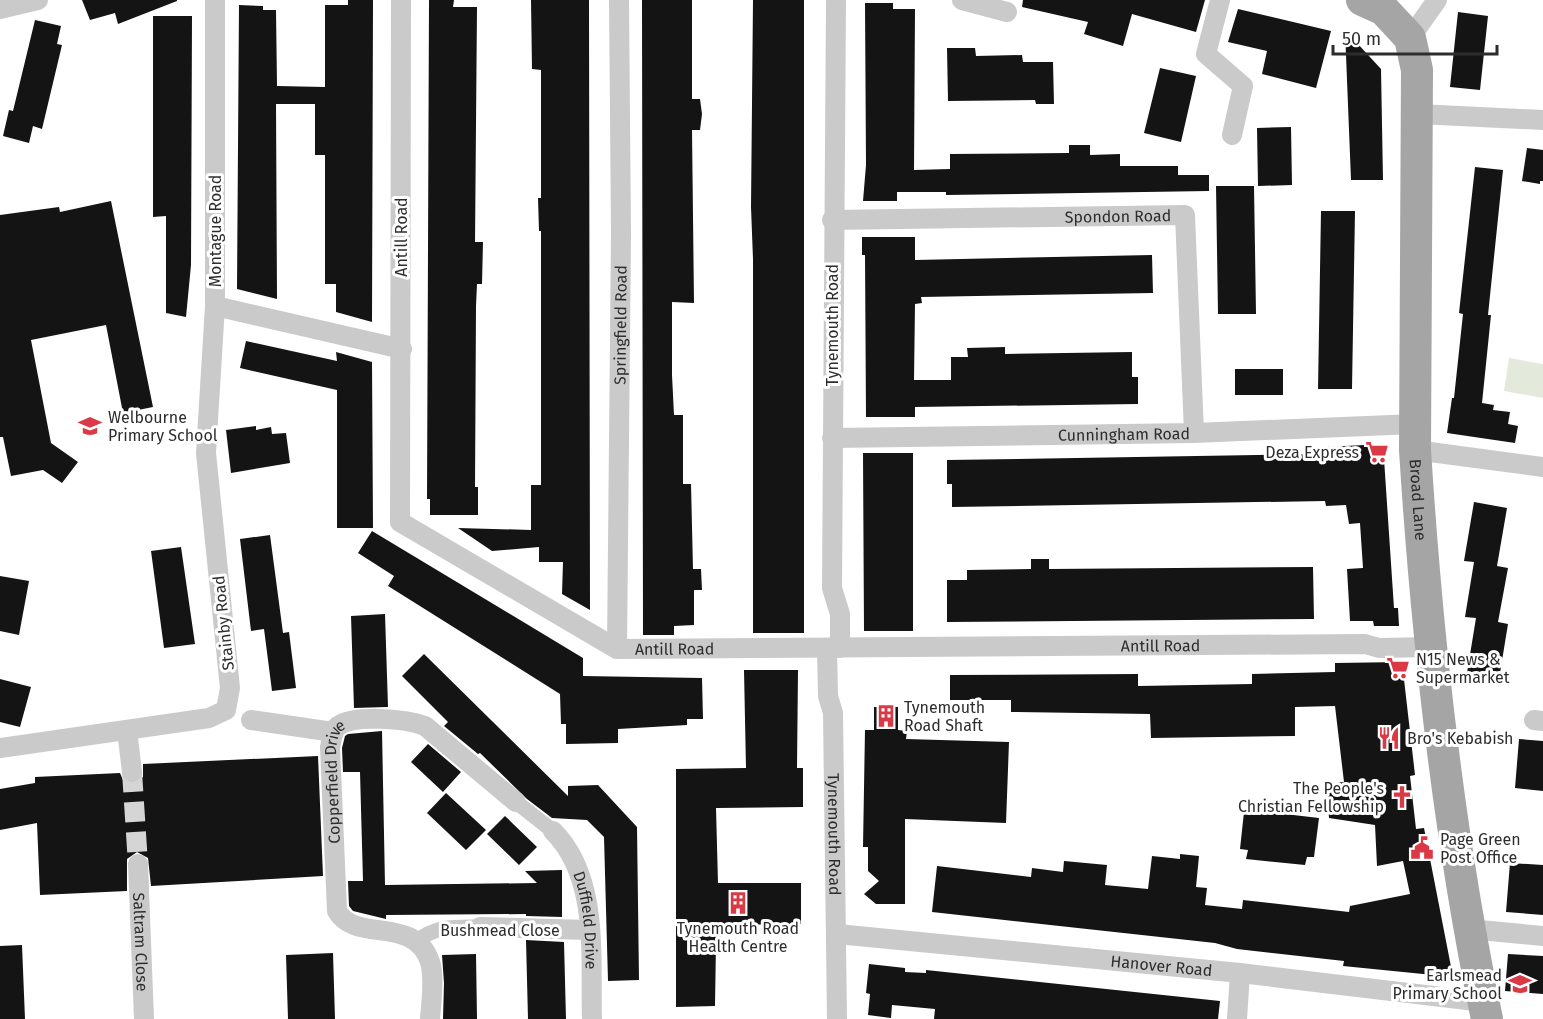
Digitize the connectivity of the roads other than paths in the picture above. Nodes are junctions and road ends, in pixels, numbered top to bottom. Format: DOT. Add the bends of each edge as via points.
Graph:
graph roads {
  1 [pos="38,0"];
  2 [pos="215,0"];
  3 [pos="402,0"];
  4 [pos="619,0"];
  5 [pos="836,0"];
  6 [pos="962,0"];
  7 [pos="1220,0"];
  8 [pos="1362,0"];
  9 [pos="1437,0"];
  10 [pos="0,9"];
  11 [pos="1007,12"];
  12 [pos="1410,38"];
  13 [pos="1418,114"];
  14 [pos="1543,120"];
  15 [pos="1232,135"];
  16 [pos="832,220"];
  17 [pos="214,306"];
  18 [pos="402,349"];
  19 [pos="1194,433"];
  20 [pos="1415,437"];
  21 [pos="832,438"];
  22 [pos="1543,467"];
  23 [pos="1432,647"];
  24 [pos="834,648"];
  25 [pos="617,649"];
  26 [pos="238,715"];
  27 [pos="127,730"];
  28 [pos="333,732"];
  29 [pos="0,748"];
  30 [pos="132,772"];
  31 [pos="516,802"];
  32 [pos="554,831"];
  33 [pos="138,864"];
  34 [pos="480,927"];
  35 [pos="1469,929"];
  36 [pos="589,930"];
  37 [pos="837,934"];
  38 [pos="1543,936"];
  39 [pos="416,942"];
  40 [pos="1240,973"];
  41 [pos="1486,1010"];
  42 [pos="144,1019"];
  43 [pos="430,1019"];
  44 [pos="592,1019"];
  45 [pos="837,1019"];
  46 [pos="1237,1019"];
  1 -- 10 [label="street"];
  2 -- 17 [label="street, Montague Road"];
  3 -- 18 [label="street, Antill Road"];
  4 -- 25 [label="street, Springfield Road"];
  5 -- 16 [label="street, Tynemouth Road"];
  6 -- 11 [label="street"];
  7 -- 15 [label="street" via="1206,54 1243,86"];
  8 -- 12 [label="main road" via="1384,10"];
  9 -- 12 [label="street"];
  12 -- 13 [label="main road, Broad Lane"];
  13 -- 14 [label="street"];
  13 -- 20 [label="main road, Broad Lane"];
  16 -- 19 [label="street, Spondon Road" via="1185,215"];
  16 -- 21 [label="street, Tynemouth Road"];
  17 -- 18 [label="street, Montague Road"];
  17 -- 26 [label="street, Stainby Road" via="206,453 230,688"];
  18 -- 25 [label="street, Antill Road" via="400,522"];
  19 -- 20 [label="street, Cunningham Road"];
  19 -- 21 [label="street, Cunningham Road"];
  20 -- 22 [label="street, Cunningham Road" via="1438,451"];
  20 -- 23 [label="main road, Broad Lane"];
  21 -- 24 [label="street, Tynemouth Road" via="833,597 840,614"];
  23 -- 24 [label="street, Antill Road" via="1379,648 1365,644"];
  23 -- 35 [label="main road, Broad Lane"];
  24 -- 25 [label="street, Antill Road"];
  24 -- 37 [label="street, Tynemouth Road" via="828,696 833,713"];
  26 -- 27 [label="street"];
  26 -- 28 [label="street"];
  27 -- 29 [label="street"];
  27 -- 30 [label="street"];
  28 -- 31 [label="street, Copperfield Drive" via="349,722 401,718 413,721 425,726"];
  28 -- 39 [label="street, Copperfield Drive" via="330,747 337,911 344,922 402,933"];
  31 -- 32 [label="street"];
  32 -- 36 [label="street, Duffield Drive" via="565,842 582,876"];
  33 -- 42 [label="street, Saltram Close"];
  34 -- 36 [label="street, Bushmead Close"];
  34 -- 39 [label="street, Bushmead Close" via="443,927 427,932"];
  35 -- 38 [label="street"];
  35 -- 41 [label="main road, Broad Lane"];
  36 -- 44 [label="street, Duffield Drive"];
  37 -- 40 [label="street, Hanover Road"];
  37 -- 45 [label="street, Tynemouth Road"];
  39 -- 43 [label="street" via="431,963"];
  40 -- 41 [label="street, Hanover Road" via="1424,996"];
  40 -- 46 [label="street"];
}
